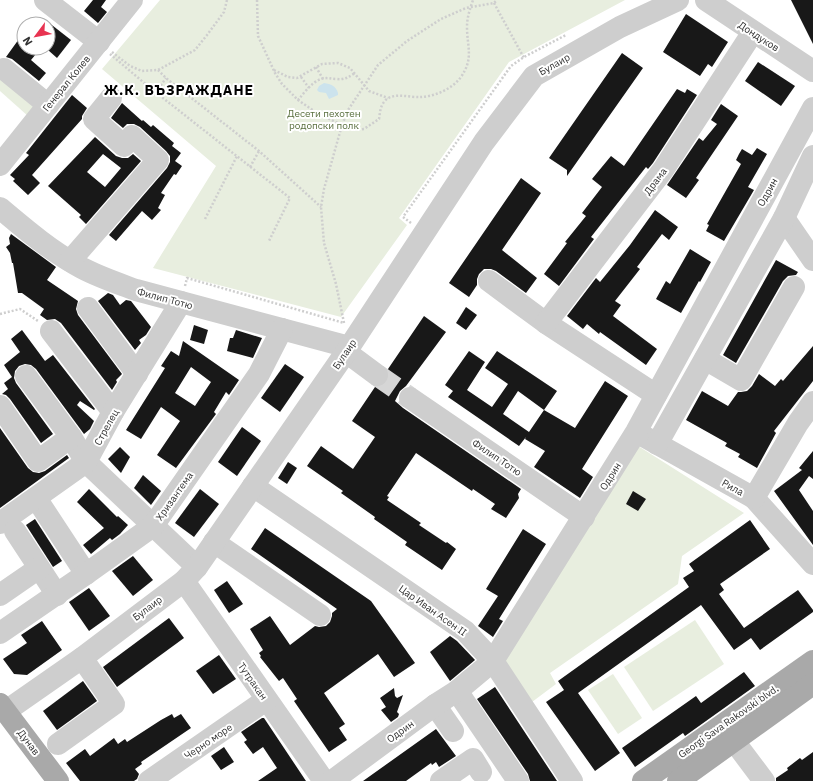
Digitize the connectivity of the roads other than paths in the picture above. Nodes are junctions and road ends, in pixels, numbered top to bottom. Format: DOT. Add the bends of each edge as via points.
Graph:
graph roads {
  1 [pos="45,0"];
  2 [pos="132,0"];
  3 [pos="678,0"];
  4 [pos="706,0"];
  5 [pos="752,32"];
  6 [pos="99,42"];
  7 [pos="4,69"];
  8 [pos="813,71"];
  9 [pos="111,98"];
  10 [pos="48,105"];
  11 [pos="813,108"];
  12 [pos="813,156"];
  13 [pos="0,165"];
  14 [pos="0,208"];
  15 [pos="784,218"];
  16 [pos="813,260"];
  17 [pos="70,261"];
  18 [pos="489,281"];
  19 [pos="794,287"];
  20 [pos="181,302"];
  21 [pos="88,308"];
  22 [pos="546,322"];
  23 [pos="282,329"];
  24 [pos="51,331"];
  25 [pos="347,349"];
  26 [pos="705,359"];
  27 [pos="137,374"];
  28 [pos="377,375"];
  29 [pos="26,376"];
  30 [pos="656,395"];
  31 [pos="410,398"];
  32 [pos="813,402"];
  33 [pos="0,406"];
  34 [pos="114,412"];
  35 [pos="636,432"];
  36 [pos="71,437"];
  37 [pos="657,444"];
  38 [pos="86,462"];
  39 [pos="253,486"];
  40 [pos="36,498"];
  41 [pos="754,498"];
  42 [pos="584,517"];
  43 [pos="153,526"];
  44 [pos="7,527"];
  45 [pos="214,542"];
  46 [pos="812,560"];
  47 [pos="39,568"];
  48 [pos="86,574"];
  49 [pos="190,574"];
  50 [pos="0,595"];
  51 [pos="57,595"];
  52 [pos="320,615"];
  53 [pos="0,633"];
  54 [pos="82,658"];
  55 [pos="493,661"];
  56 [pos="813,661"];
  57 [pos="813,684"];
  58 [pos="457,691"];
  59 [pos="266,700"];
  60 [pos="435,706"];
  61 [pos="3,707"];
  62 [pos="453,731"];
  63 [pos="734,742"];
  64 [pos="58,744"];
  65 [pos="481,772"];
  66 [pos="571,779"];
  67 [pos="55,780"];
  68 [pos="149,781"];
  69 [pos="324,781"];
  70 [pos="332,781"];
  71 [pos="441,781"];
  72 [pos="518,781"];
  73 [pos="643,781"];
  74 [pos="678,781"];
  75 [pos="764,781"];
  1 -- 6 [label="street"];
  2 -- 6 [label="street, Генерал Колев"];
  3 -- 25 [label="street, Булаир" via="620,27 534,76 484,142"];
  4 -- 5 [label="street, Дондуков"];
  5 -- 8 [label="street, Дондуков"];
  5 -- 22 [label="street, Драма" via="663,170"];
  6 -- 10 [label="street, Генерал Колев"];
  7 -- 10 [label="street"];
  9 -- 17 [label="street" via="94,120 124,146 132,136 158,160"];
  10 -- 13 [label="street, Генерал Колев"];
  11 -- 30 [label="street, Одрин"];
  12 -- 15 [label="street"];
  14 -- 17 [label="street, Филип Тотю" via="45,245"];
  15 -- 16 [label="street"];
  15 -- 26 [label="street"];
  17 -- 20 [label="street, Филип Тотю" via="113,282"];
  18 -- 22 [label="street"];
  19 -- 26 [label="street" via="741,380"];
  20 -- 23 [label="street, Филип Тотю"];
  20 -- 27 [label="street, Стрелец"];
  21 -- 27 [label="street"];
  22 -- 30 [label="street"];
  23 -- 25 [label="street, Филип Тотю"];
  23 -- 43 [label="street, Хризантема" via="259,374"];
  24 -- 34 [label="street"];
  25 -- 28 [label="street"];
  25 -- 39 [label="street, Булаир"];
  26 -- 37 [label="street"];
  27 -- 34 [label="street, Стрелец"];
  29 -- 36 [label="street, Тутракан"];
  30 -- 35 [label="street, Одрин"];
  31 -- 42 [label="street, Филип Тотю"];
  32 -- 41 [label="street" via="798,422"];
  33 -- 36 [label="street" via="38,461"];
  34 -- 38 [label="street, Стрелец"];
  35 -- 37 [label="street, Рила"];
  35 -- 42 [label="street, Одрин"];
  36 -- 38 [label="street, Тутракан"];
  37 -- 41 [label="street, Рила"];
  38 -- 40 [label="street, Стрелец"];
  38 -- 43 [label="street, Тутракан"];
  39 -- 45 [label="street, Булаир"];
  39 -- 55 [label="street, Цар Иван Асен II" via="465,631"];
  40 -- 44 [label="street, Стрелец"];
  40 -- 48 [label="street"];
  41 -- 46 [label="street, Рила"];
  42 -- 55 [label="street, Одрин"];
  43 -- 48 [label="street, Хризантема"];
  43 -- 49 [label="street, Тутракан"];
  44 -- 47 [label="street"];
  45 -- 49 [label="street, Булаир"];
  45 -- 52 [label="street"];
  47 -- 50 [label="street"];
  47 -- 51 [label="street"];
  48 -- 51 [label="street, Хризантема"];
  49 -- 54 [label="street, Булаир"];
  49 -- 59 [label="street, Тутракан"];
  51 -- 53 [label="street, Хризантема"];
  54 -- 61 [label="street, Булаир"];
  54 -- 64 [label="street" via="114,704"];
  55 -- 58 [label="street, Одрин"];
  55 -- 66 [label="street, Цар Иван Асен II"];
  56 -- 73 [label="main road, Georgi Sava Rakovski blvd."];
  57 -- 63 [label="main road, Georgi Sava Rakovski blvd."];
  58 -- 60 [label="street, Одрин"];
  58 -- 72 [label="street"];
  59 -- 68 [label="street, Черно море"];
  59 -- 69 [label="street, Тутракан"];
  60 -- 62 [label="street"];
  60 -- 70 [label="street, Одрин"];
  61 -- 67 [label="main road, Дунав"];
  63 -- 74 [label="main road, Georgi Sava Rakovski blvd."];
  63 -- 75 [label="street"];
  65 -- 71 [label="street" via="473,759"];
}
